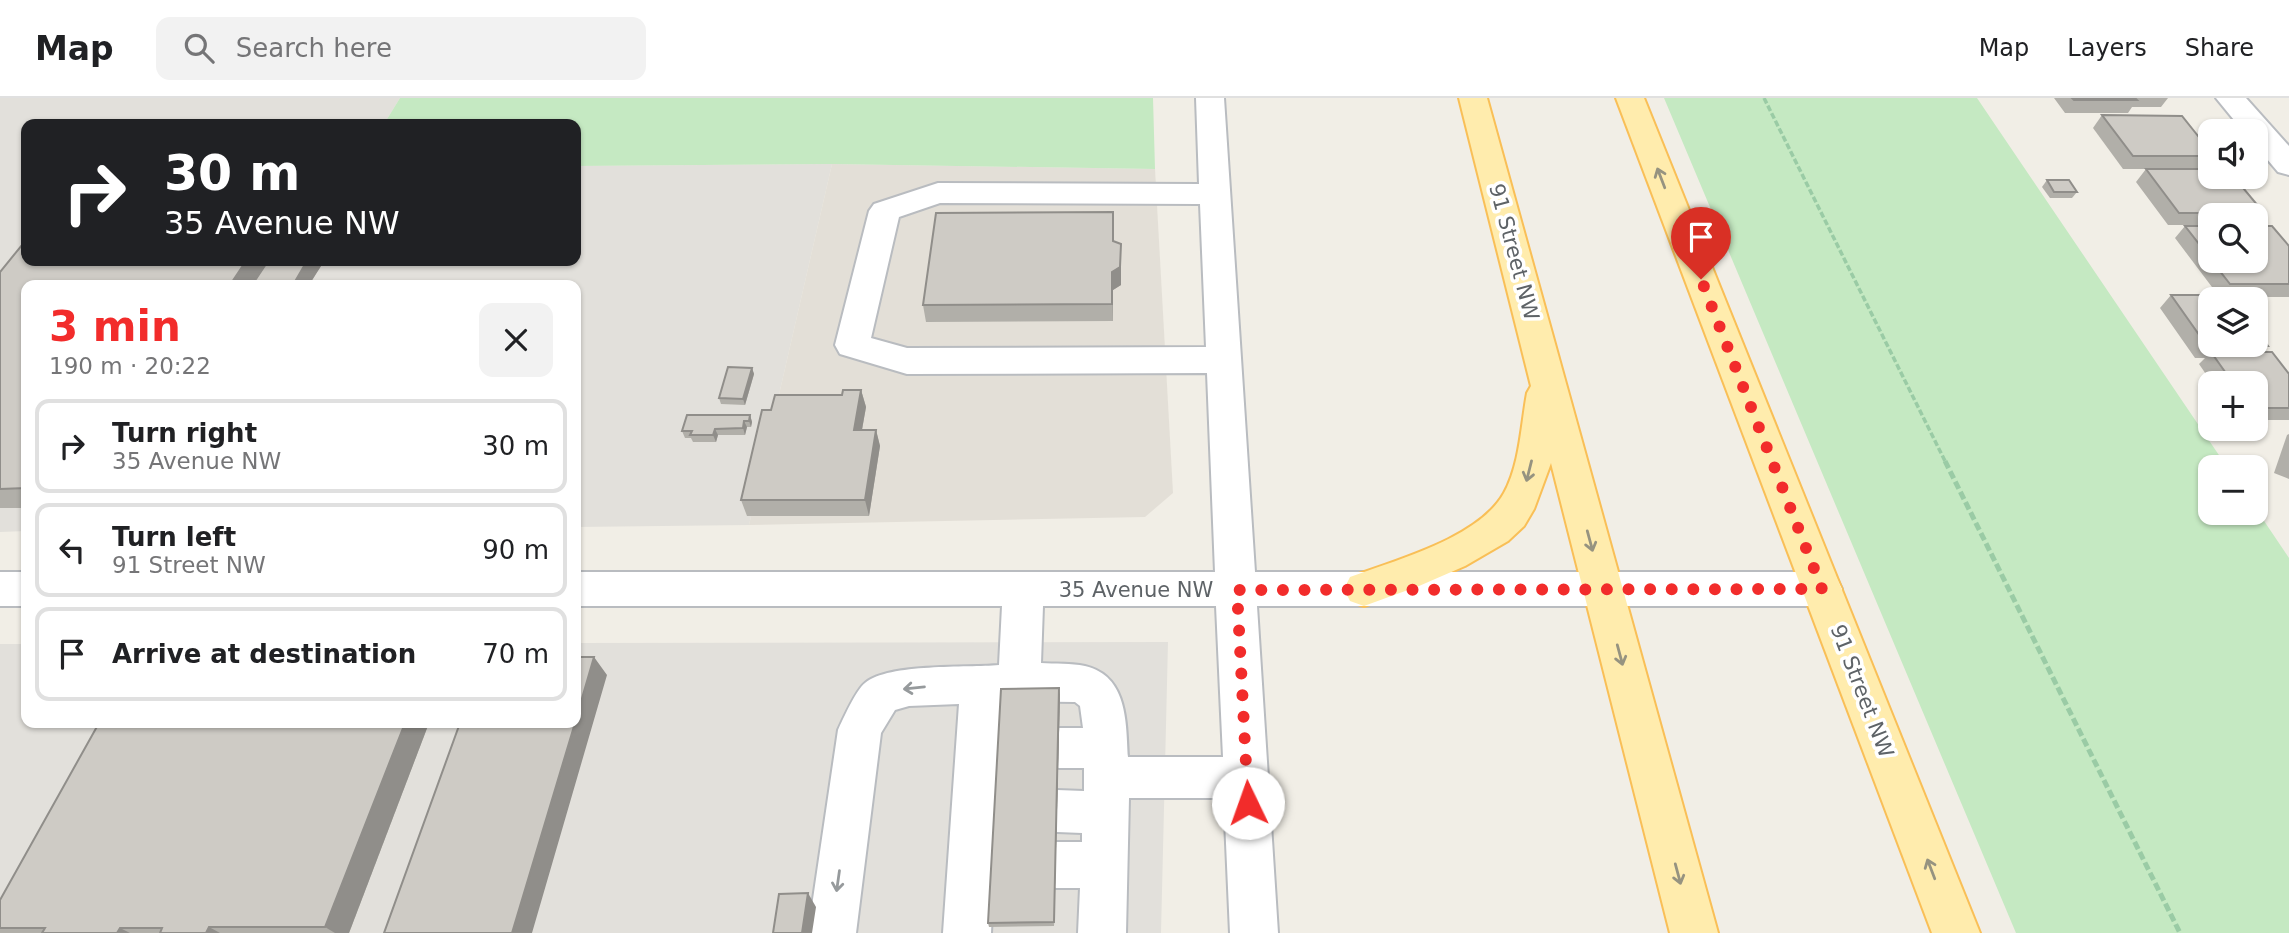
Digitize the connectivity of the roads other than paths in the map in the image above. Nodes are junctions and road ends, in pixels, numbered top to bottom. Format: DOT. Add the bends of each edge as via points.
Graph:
graph roads {
  1 [pos="1210,98"];
  2 [pos="1473,98"];
  3 [pos="1630,98"];
  4 [pos="2230,98"];
  5 [pos="2289,165"];
  6 [pos="1215,194"];
  7 [pos="1224,360"];
  8 [pos="1548,380"];
  9 [pos="0,589"];
  10 [pos="21,589"];
  11 [pos="581,589"];
  12 [pos="1364,589"];
  13 [pos="1602,589"];
  14 [pos="1822,589"];
  15 [pos="1023,590"];
  16 [pos="1237,590"];
  17 [pos="1001,683"];
  18 [pos="1059,748"];
  19 [pos="1246,777"];
  20 [pos="1106,780"];
  21 [pos="1057,811"];
  22 [pos="1056,864"];
  23 [pos="1105,865"];
  24 [pos="832,933"];
  25 [pos="967,933"];
  26 [pos="1102,933"];
  27 [pos="1254,933"];
  28 [pos="1694,933"];
  29 [pos="1956,933"];
  1 -- 6 [label="street"];
  2 -- 8 [label="main road, 91 Street NW"];
  14 -- 3 [label="main road, 91 Street NW, one-way"];
  4 -- 5 [label="street"];
  6 -- 7 [label="street"];
  6 -- 7 [label="street" via="938,193 885,211 852,345 906,361"];
  7 -- 16 [label="street"];
  8 -- 12 [label="main road, one-way" via="1528,479 1520,501 1502,523 1452,553"];
  8 -- 13 [label="main road, 91 Street NW, one-way"];
  9 -- 10 [label="street"];
  11 -- 15 [label="street, 35 Avenue NW"];
  12 -- 13 [label="street, 35 Avenue NW"];
  12 -- 16 [label="street, 35 Avenue NW"];
  13 -- 14 [label="street, 35 Avenue NW"];
  13 -- 28 [label="main road, 91 Street NW, one-way"];
  29 -- 14 [label="main road, 91 Street NW, one-way"];
  15 -- 16 [label="street, 35 Avenue NW"];
  15 -- 17 [label="street"];
  16 -- 19 [label="street"];
  17 -- 20 [label="street" via="1084,684 1099,696"];
  17 -- 24 [label="street, one-way" via="909,687 880,696 860,730"];
  17 -- 25 [label="street" via="989,746 982,867"];
  18 -- 20 [label="street"];
  19 -- 20 [label="street"];
  19 -- 27 [label="street"];
  20 -- 21 [label="street"];
  20 -- 23 [label="street"];
  22 -- 23 [label="street"];
  23 -- 26 [label="street"];
}
